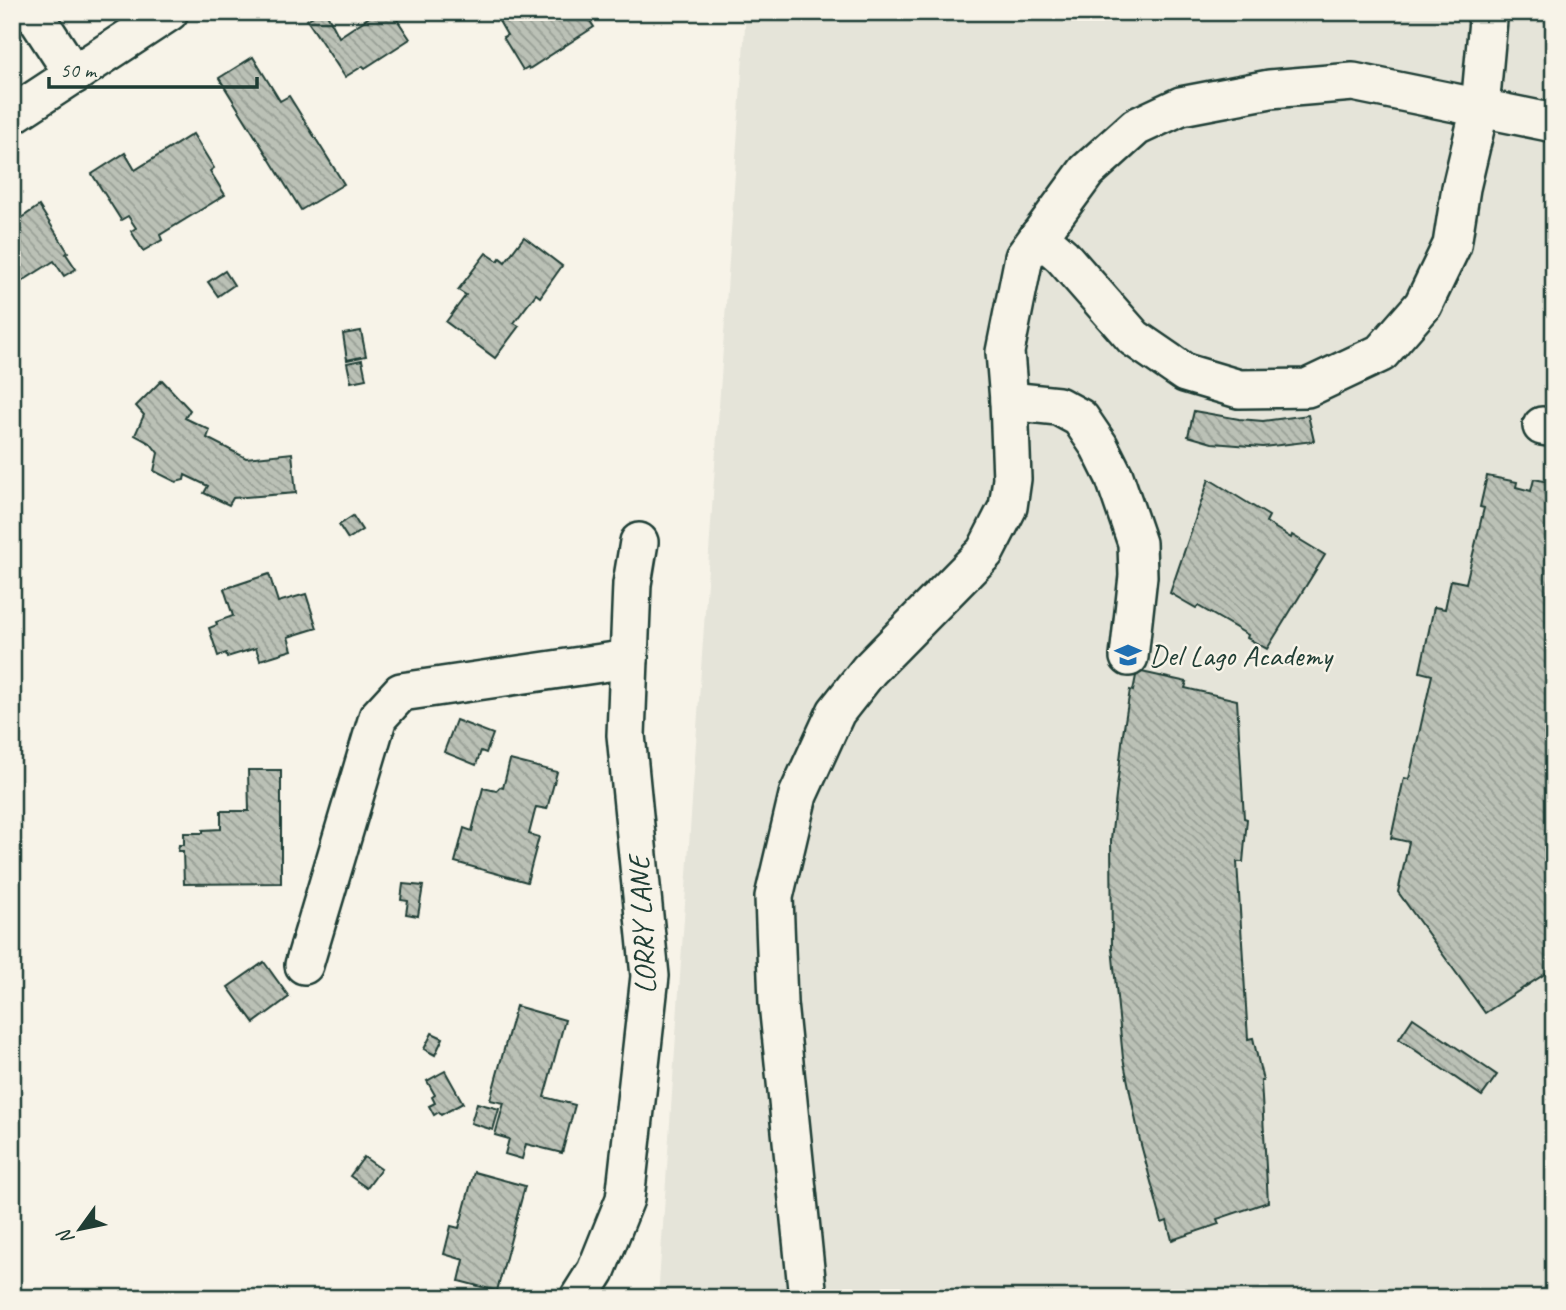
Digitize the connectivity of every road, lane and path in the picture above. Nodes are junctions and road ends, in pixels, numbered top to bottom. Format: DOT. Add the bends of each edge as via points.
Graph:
graph roads {
  1 [pos="33,12"];
  2 [pos="169,12"];
  3 [pos="1485,12"];
  4 [pos="74,75"];
  5 [pos="1480,108"];
  6 [pos="12,115"];
  7 [pos="1554,123"];
  8 [pos="1040,236"];
  9 [pos="1009,401"];
  10 [pos="639,542"];
  11 [pos="1129,657"];
  12 [pos="629,659"];
  13 [pos="304,965"];
  14 [pos="579,1298"];
  15 [pos="808,1298"];
  1 -- 4 [label="street"];
  2 -- 4 [label="street"];
  3 -- 5 [label="street"];
  4 -- 6 [label="street"];
  5 -- 7 [label="street"];
  5 -- 8 [label="street" via="1353,82 1270,89 1181,106 1136,127 1087,171"];
  5 -- 8 [label="street" via="1452,245 1423,305 1381,353 1307,388 1239,389 1185,373 1134,338"];
  8 -- 9 [label="street" via="1024,257 1005,352"];
  9 -- 11 [label="street" via="1058,406 1080,418 1114,476 1137,543"];
  9 -- 15 [label="street" via="1012,479 1008,507 985,552 869,670 836,712 798,796 774,897 778,1003"];
  10 -- 12 [label="street, LORRY LANE"];
  12 -- 13 [label="street" via="401,692 378,717"];
  12 -- 14 [label="street, LORRY LANE" via="626,735 650,976 625,1199 596,1271"];
}
